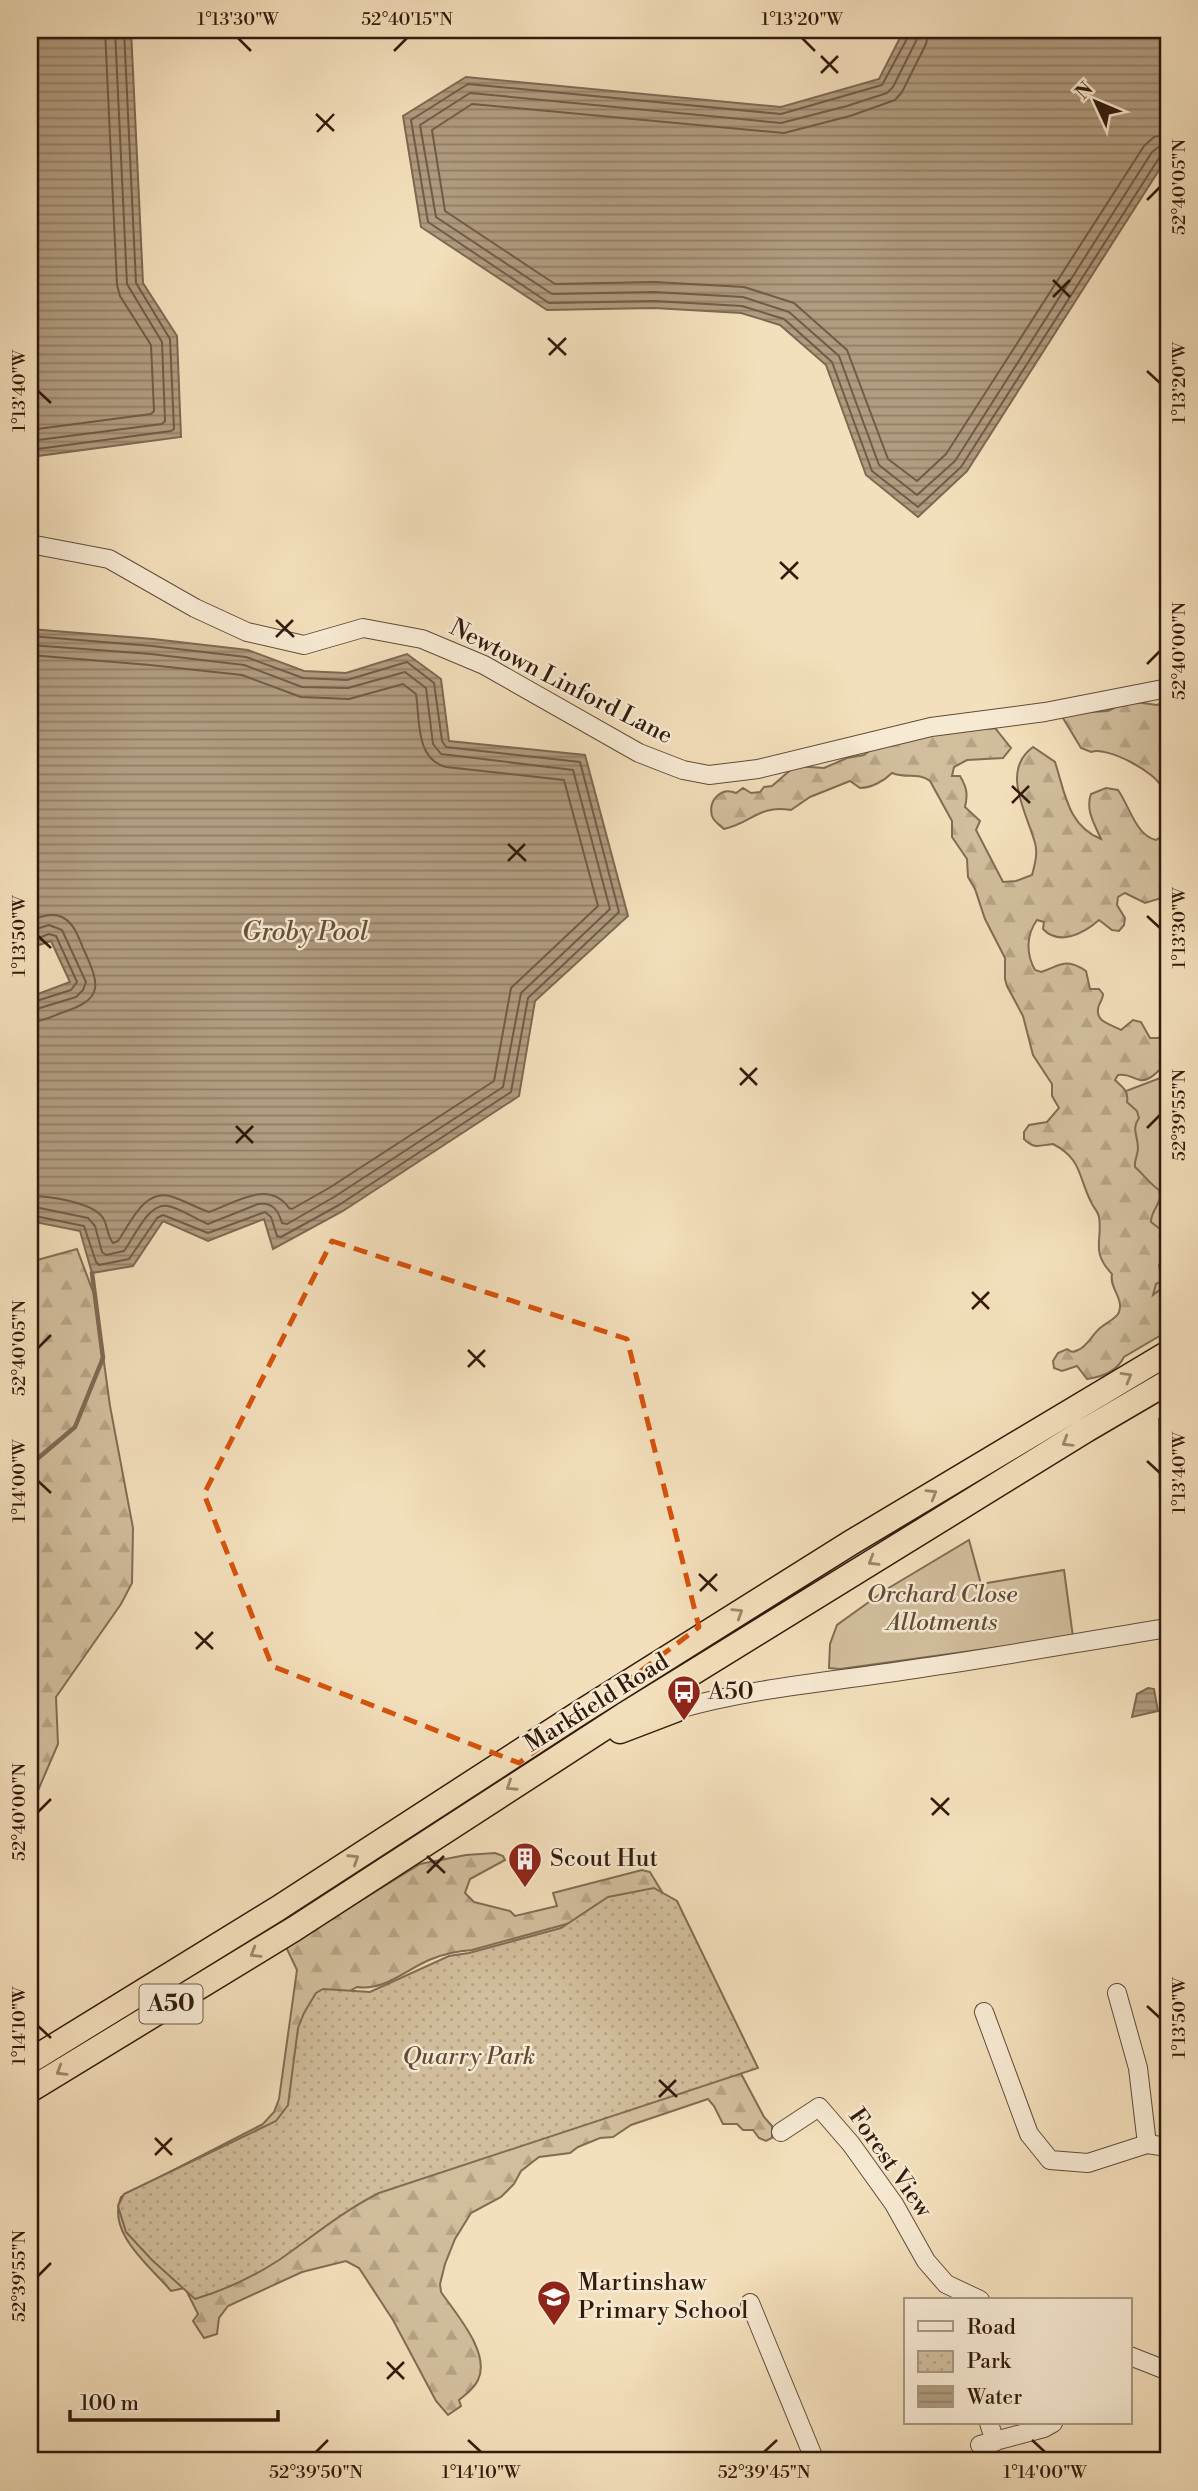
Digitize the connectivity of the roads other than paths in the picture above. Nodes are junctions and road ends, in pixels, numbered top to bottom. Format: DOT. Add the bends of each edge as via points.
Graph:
graph roads {
  1 [pos="30,544"];
  2 [pos="1168,688"];
  3 [pos="1168,1353"];
  4 [pos="1168,1382"];
  5 [pos="1168,1628"];
  6 [pos="675,1710"];
  7 [pos="543,1766"];
  8 [pos="1117,1993"];
  9 [pos="984,2012"];
  10 [pos="30,2061"];
  11 [pos="30,2090"];
  12 [pos="781,2132"];
  13 [pos="1147,2144"];
  14 [pos="1168,2147"];
  15 [pos="976,2298"];
  16 [pos="750,2303"];
  17 [pos="1132,2358"];
  18 [pos="1168,2371"];
  19 [pos="989,2424"];
  20 [pos="1051,2424"];
  21 [pos="815,2461"];
  1 -- 2 [label="street, Newtown Linford Lane" via="109,559 247,632 304,645 363,628 422,639 484,665 639,753 709,775 758,769 931,727 1045,712"];
  10 -- 3 [label="highway, Markfield Road / A50, one-way" via="841,1549"];
  4 -- 7 [label="highway, Markfield Road / A50, one-way"];
  5 -- 6 [label="street, Markfield Road" via="820,1681"];
  6 -- 7 [label="highway"];
  7 -- 11 [label="highway, Markfield Road / A50, one-way" via="294,1929"];
  8 -- 13 [label="street" via="1138,2068"];
  9 -- 13 [label="street" via="1029,2134 1050,2160 1088,2164"];
  12 -- 15 [label="street, Forest View" via="820,2108 894,2204 926,2261 946,2284"];
  13 -- 14 [label="street"];
  16 -- 21 [label="street"];
  17 -- 18 [label="street"];
  19 -- 20 [label="street" via="988,2443"];
}
